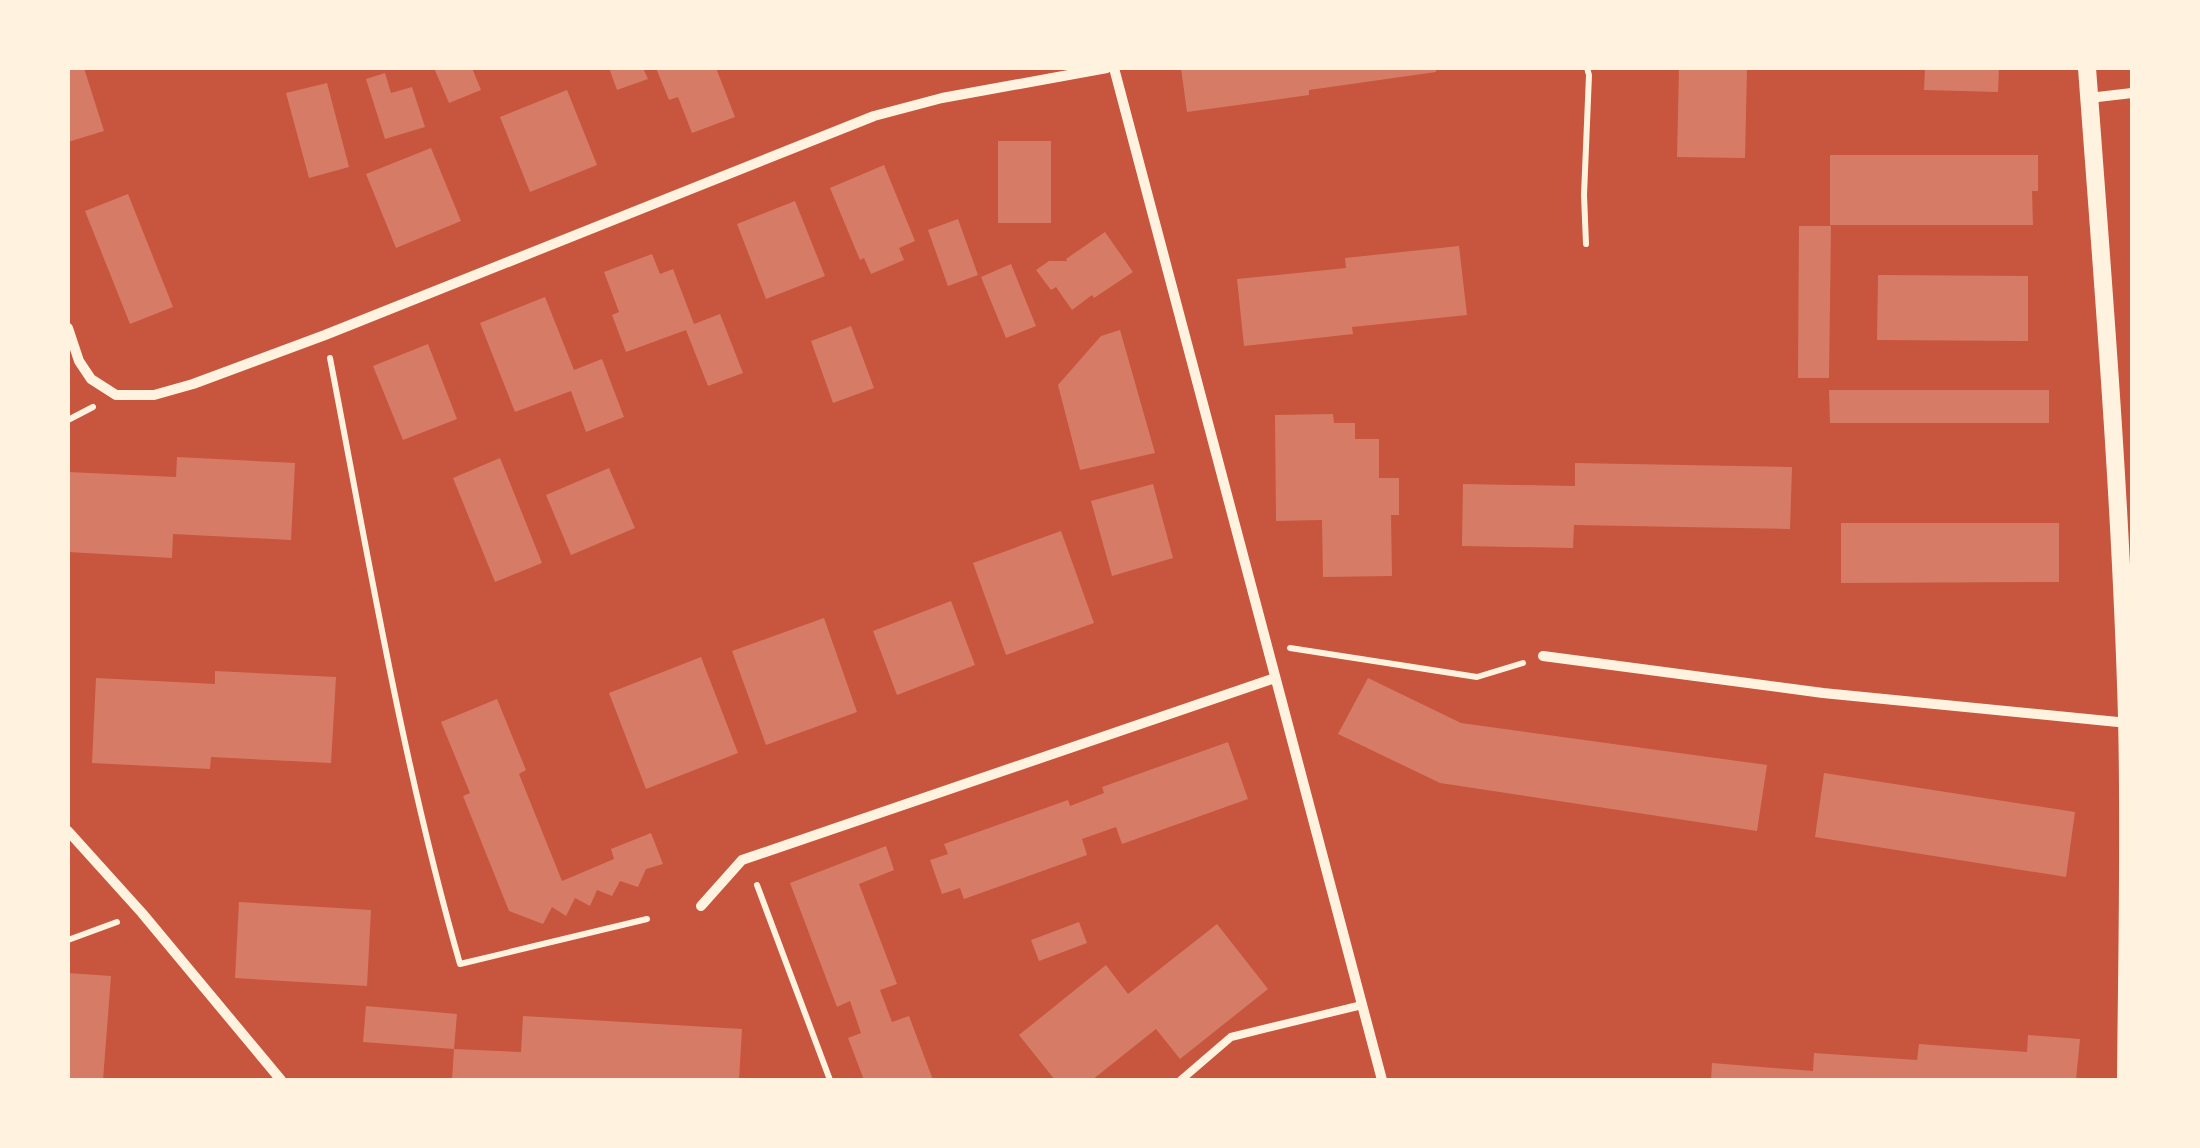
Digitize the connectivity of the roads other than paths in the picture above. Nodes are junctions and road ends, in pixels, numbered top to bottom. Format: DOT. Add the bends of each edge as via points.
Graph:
graph roads {
  1 [pos="1111,68"];
  2 [pos="2086,68"];
  3 [pos="2132,93"];
  4 [pos="2089,98"];
  5 [pos="68,328"];
  6 [pos="1543,656"];
  7 [pos="1275,678"];
  8 [pos="2130,722"];
  9 [pos="68,831"];
  10 [pos="702,906"];
  11 [pos="1362,1005"];
  12 [pos="280,1080"];
  13 [pos="1181,1080"];
  14 [pos="1382,1080"];
  15 [pos="2126,1080"];
  1 -- 5 [label="street" via="874,116 325,335 154,395 116,395 92,379"];
  1 -- 7 [label="street"];
  2 -- 4 [label="street"];
  3 -- 4 [label="street"];
  4 -- 8 [label="street"];
  6 -- 8 [label="street" via="1823,693"];
  7 -- 10 [label="street" via="742,860"];
  7 -- 11 [label="street"];
  8 -- 15 [label="street"];
  9 -- 12 [label="street"];
  11 -- 13 [label="lane" via="1231,1037"];
  11 -- 14 [label="street"];
}
